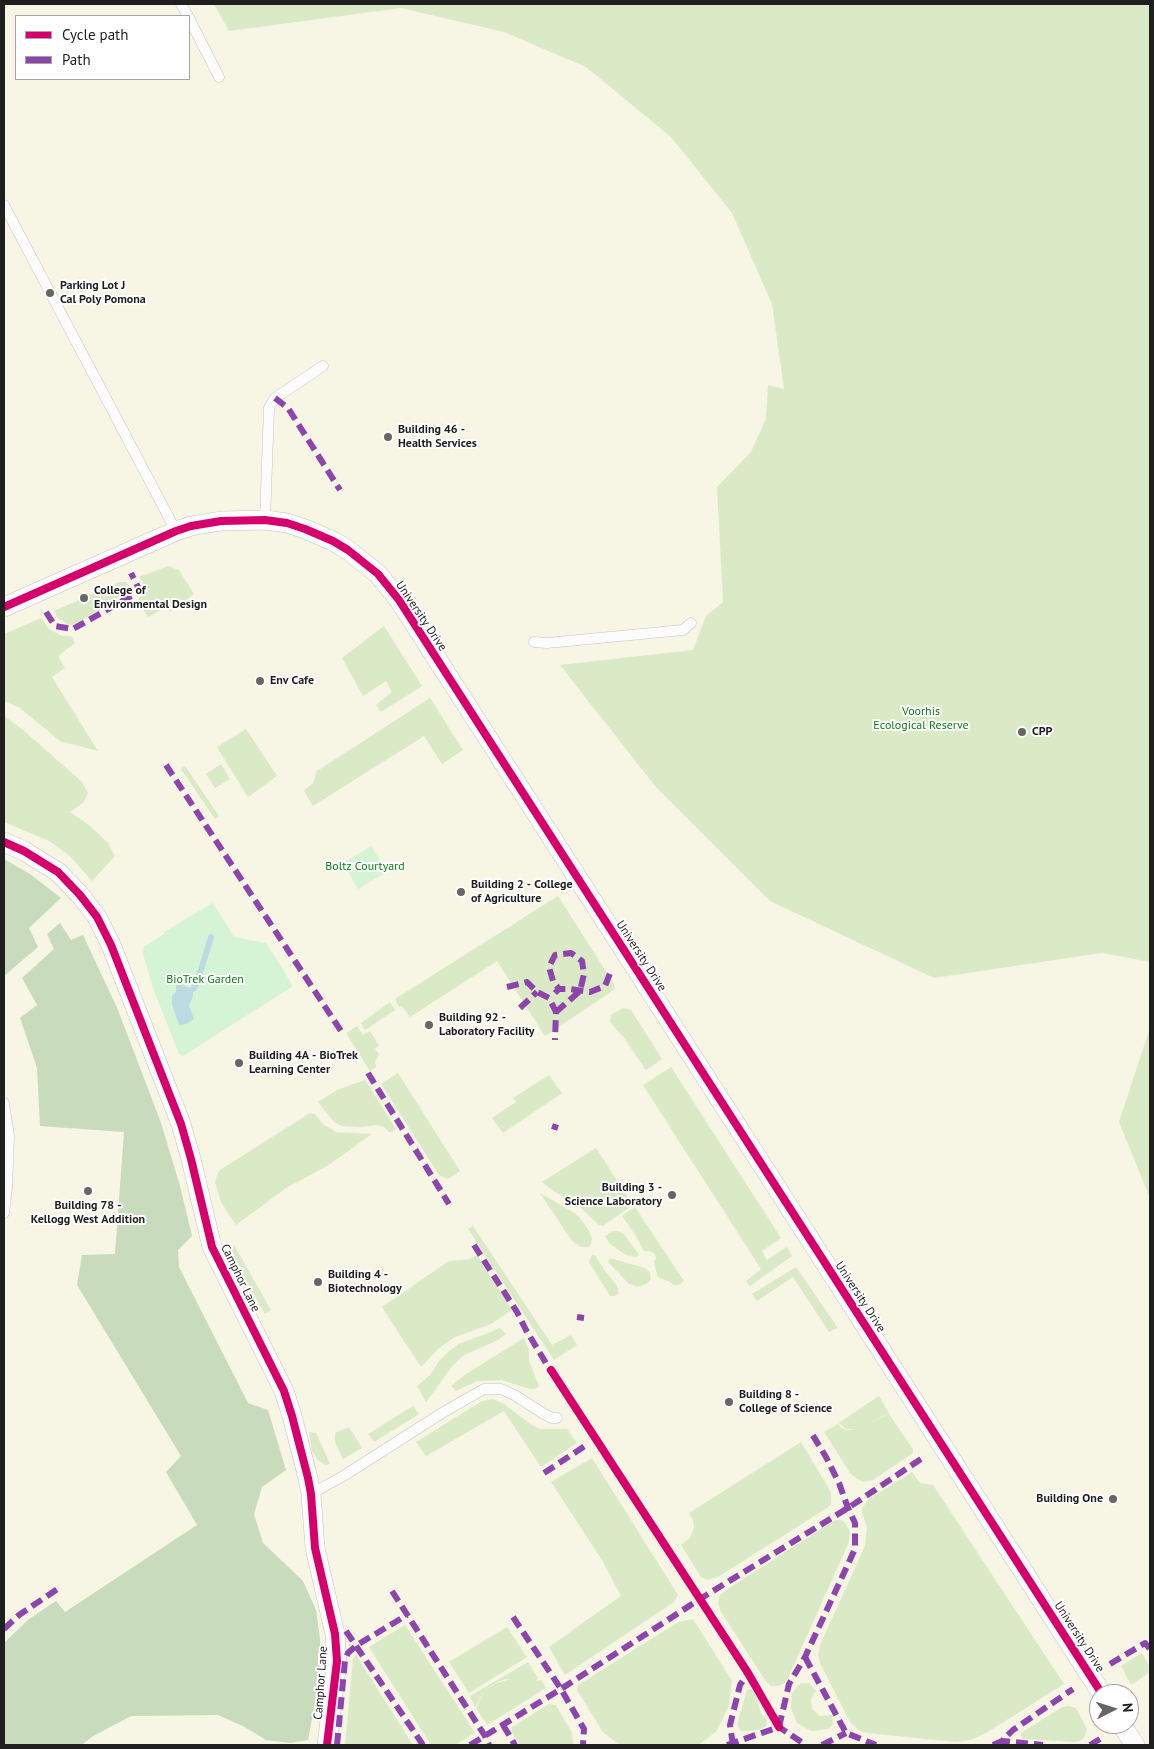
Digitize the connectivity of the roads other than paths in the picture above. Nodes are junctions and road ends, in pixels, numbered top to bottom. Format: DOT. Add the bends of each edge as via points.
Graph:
graph roads {
  1 [pos="190,21"];
  2 [pos="219,77"];
  3 [pos="4,205"];
  4 [pos="323,366"];
  5 [pos="265,520"];
  6 [pos="176,532"];
  7 [pos="4,607"];
  8 [pos="691,623"];
  9 [pos="534,642"];
  10 [pos="4,842"];
  11 [pos="4,1102"];
  12 [pos="4,1213"];
  13 [pos="557,1418"];
  14 [pos="311,1494"];
  15 [pos="1096,1684"];
  16 [pos="1128,1734"];
  17 [pos="327,1745"];
  18 [pos="1135,1745"];
  1 -- 2 [label="lane"];
  3 -- 6 [label="lane"];
  4 -- 5 [label="lane" via="275,398 269,408"];
  5 -- 6 [label="street, University Drive" via="220,521"];
  5 -- 15 [label="street, University Drive" via="306,529 348,550 378,574 398,600"];
  6 -- 7 [label="street, University Drive"];
  8 -- 9 [label="lane" via="683,630"];
  10 -- 14 [label="street, Camphor Lane" via="58,872 96,917 111,945 181,1124 212,1246 284,1391"];
  11 -- 12 [label="lane" via="9,1136"];
  13 -- 14 [label="lane" via="501,1389 484,1389"];
  14 -- 17 [label="street, Camphor Lane" via="315,1548 336,1643"];
  16 -- 18 [label="street"];
}
